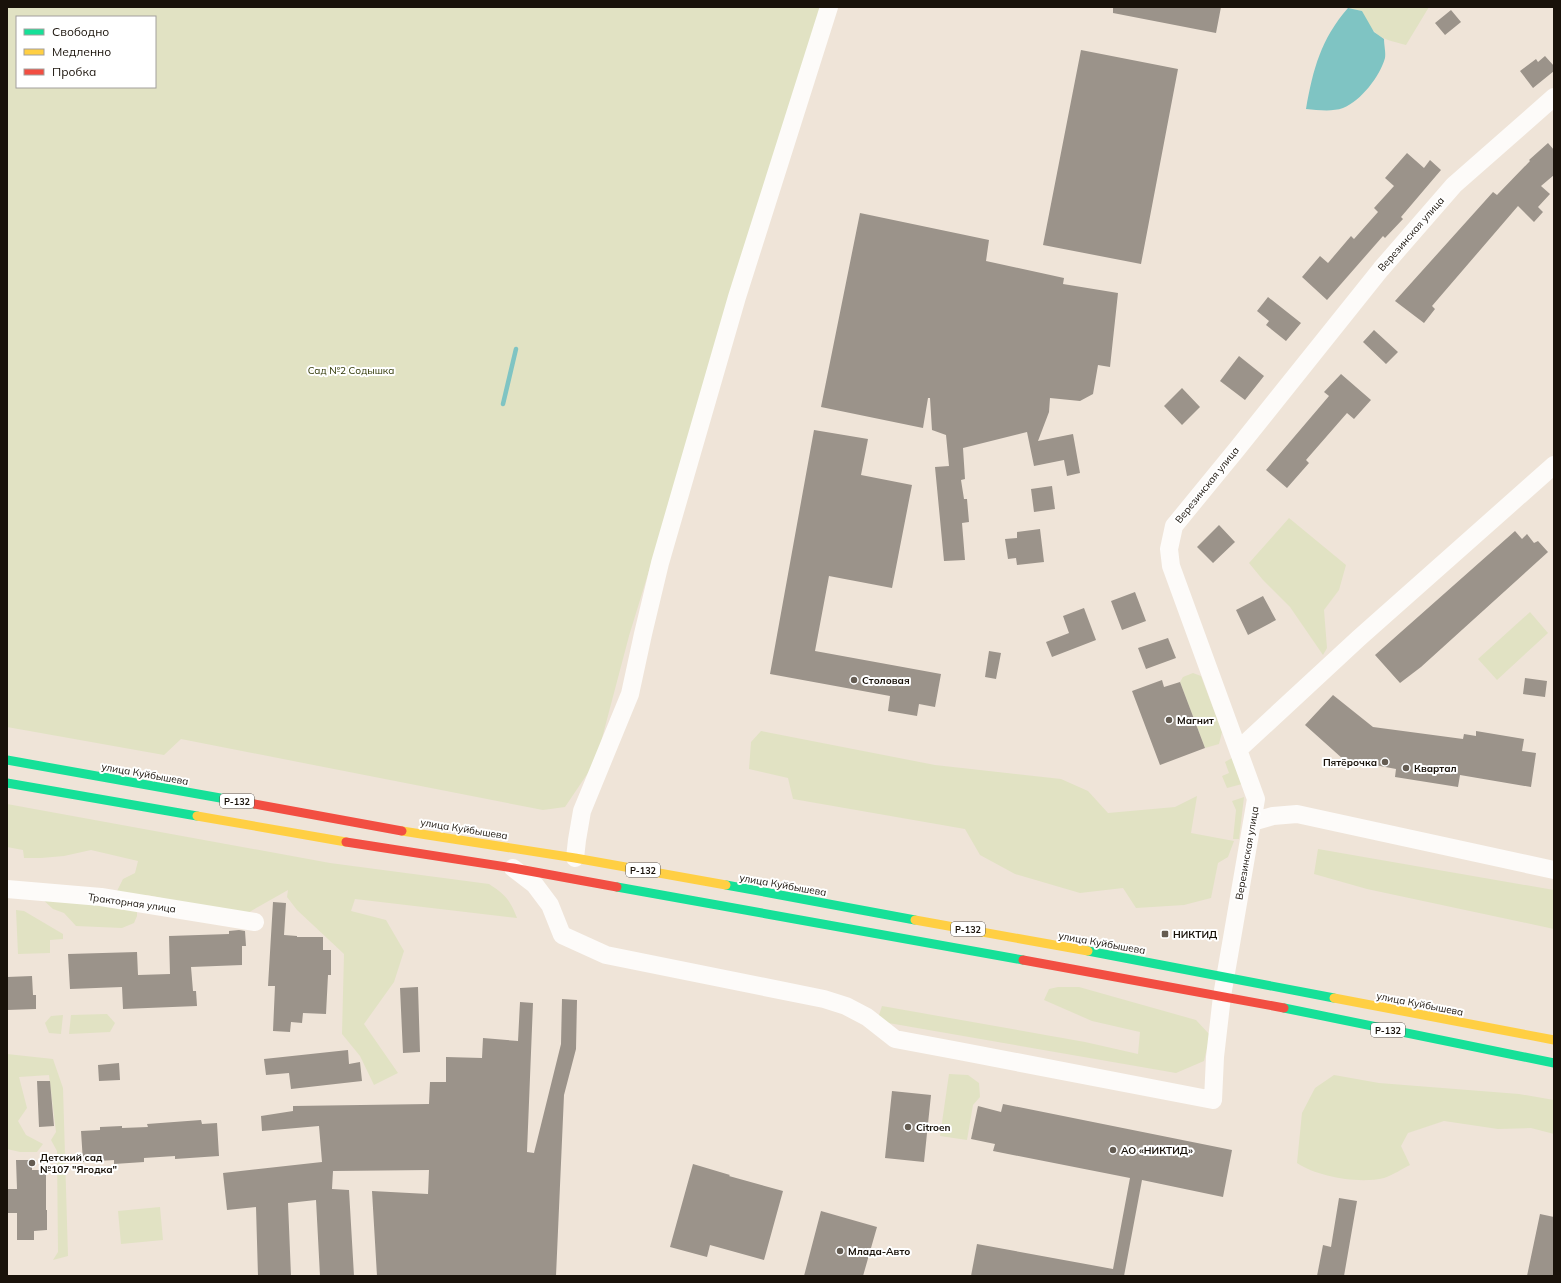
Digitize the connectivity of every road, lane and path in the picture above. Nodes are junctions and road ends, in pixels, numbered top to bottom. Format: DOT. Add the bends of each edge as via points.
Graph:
graph roads {
  1 [pos="829,7"];
  2 [pos="1554,97"];
  3 [pos="1554,465"];
  4 [pos="1238,750"];
  5 [pos="7,760"];
  6 [pos="7,783"];
  7 [pos="1252,822"];
  8 [pos="575,858"];
  9 [pos="513,868"];
  10 [pos="1554,870"];
  11 [pos="7,889"];
  12 [pos="255,922"];
  13 [pos="1225,978"];
  14 [pos="1222,996"];
  15 [pos="1554,1040"];
  16 [pos="1554,1063"];
  1 -- 8 [label="street" via="737,298 660,562 630,694 582,811"];
  2 -- 4 [label="street, Верезинская улица" via="1454,185 1381,268 1174,526 1169,549 1171,566"];
  3 -- 4 [label="street" via="1358,638"];
  4 -- 7 [label="street, Верезинская улица" via="1256,799"];
  5 -- 8 [label="highway, улица Куйбышева / Р-132" via="401,831"];
  6 -- 9 [label="highway, Р-132" via="316,837"];
  7 -- 10 [label="street" via="1273,816 1297,814"];
  7 -- 13 [label="street, Верезинская улица"];
  8 -- 13 [label="highway, улица Куйбышева / Р-132"];
  9 -- 14 [label="highway, Р-132"];
  9 -- 14 [label="street, Верезинская улица" via="535,885 550,905 562,935 606,955 824,999 868,1018 895,1039 1213,1100"];
  11 -- 12 [label="street, Тракторная улица" via="101,897"];
  13 -- 14 [label="street, Верезинская улица"];
  13 -- 15 [label="highway, улица Куйбышева / Р-132"];
  14 -- 16 [label="highway, Р-132"];
}
